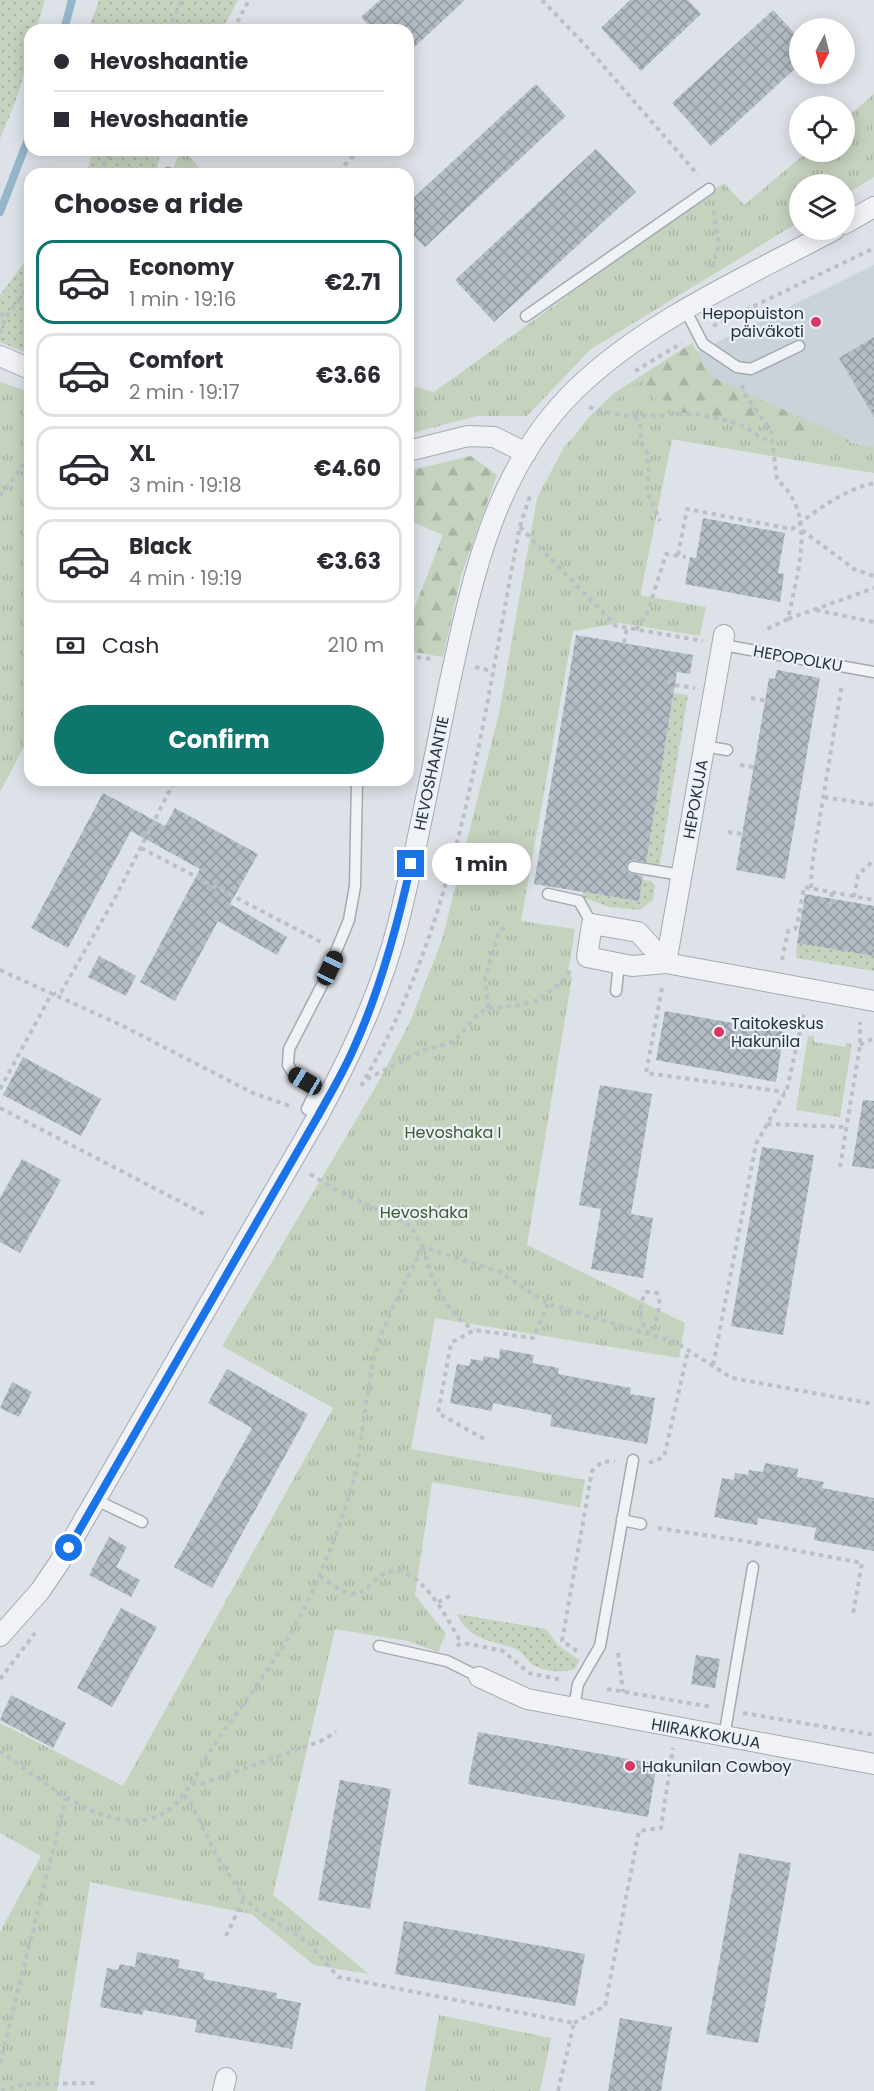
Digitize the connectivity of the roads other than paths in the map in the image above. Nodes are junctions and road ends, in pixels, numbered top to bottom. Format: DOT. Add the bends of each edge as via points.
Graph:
graph roads {
  1 [pos="709,189"];
  2 [pos="874,207"];
  3 [pos="855,218"];
  4 [pos="815,240"];
  5 [pos="686,311"];
  6 [pos="525,316"];
  7 [pos="799,346"];
  8 [pos="0,357"];
  9 [pos="24,367"];
  10 [pos="414,450"];
  11 [pos="526,453"];
  12 [pos="724,640"];
  13 [pos="874,672"];
  14 [pos="704,746"];
  15 [pos="727,750"];
  16 [pos="357,786"];
  17 [pos="633,867"];
  18 [pos="681,875"];
  19 [pos="548,894"];
  20 [pos="592,924"];
  21 [pos="666,963"];
  22 [pos="619,964"];
  23 [pos="616,991"];
  24 [pos="874,1001"];
  25 [pos="318,1116"];
  26 [pos="633,1460"];
  27 [pos="96,1500"];
  28 [pos="622,1520"];
  29 [pos="142,1522"];
  30 [pos="641,1524"];
  31 [pos="753,1567"];
  32 [pos="0,1636"];
  33 [pos="380,1646"];
  34 [pos="479,1677"];
  35 [pos="574,1708"];
  36 [pos="724,1737"];
  37 [pos="874,1764"];
  1 -- 6 [label="lane"];
  2 -- 3 [label="street"];
  4 -- 5 [label="street, HEVOSHAANTIE"];
  5 -- 7 [label="lane" via="703,344 737,367 751,369"];
  5 -- 11 [label="street, HEVOSHAANTIE" via="630,343 596,370 549,419"];
  8 -- 9 [label="street"];
  10 -- 11 [label="street" via="468,436 494,437"];
  11 -- 25 [label="street, HEVOSHAANTIE" via="492,516 473,579 399,922 353,1051"];
  12 -- 13 [label="lane, HEPOPOLKU"];
  12 -- 14 [label="street, HEPOKUJA"];
  14 -- 15 [label="lane"];
  14 -- 18 [label="street, HEPOKUJA"];
  16 -- 25 [label="lane" via="355,886 349,920 289,1049 288,1065 293,1073 317,1088 306,1109"];
  17 -- 18 [label="lane"];
  18 -- 21 [label="street, HEPOKUJA"];
  19 -- 20 [label="lane" via="579,901"];
  20 -- 21 [label="street" via="638,932"];
  20 -- 22 [label="street" via="587,957"];
  21 -- 22 [label="street"];
  21 -- 24 [label="street"];
  22 -- 23 [label="lane"];
  25 -- 27 [label="street, HEVOSHAANTIE"];
  26 -- 28 [label="lane"];
  27 -- 29 [label="lane"];
  27 -- 32 [label="street, HEVOSHAANTIE" via="40,1591"];
  28 -- 30 [label="lane"];
  28 -- 35 [label="lane" via="600,1646 578,1684"];
  31 -- 36 [label="lane"];
  33 -- 34 [label="lane" via="447,1661"];
  34 -- 35 [label="street, HIIRAKKOKUJA" via="512,1694"];
  35 -- 36 [label="street, HIIRAKKOKUJA"];
  36 -- 37 [label="street, HIIRAKKOKUJA"];
}
